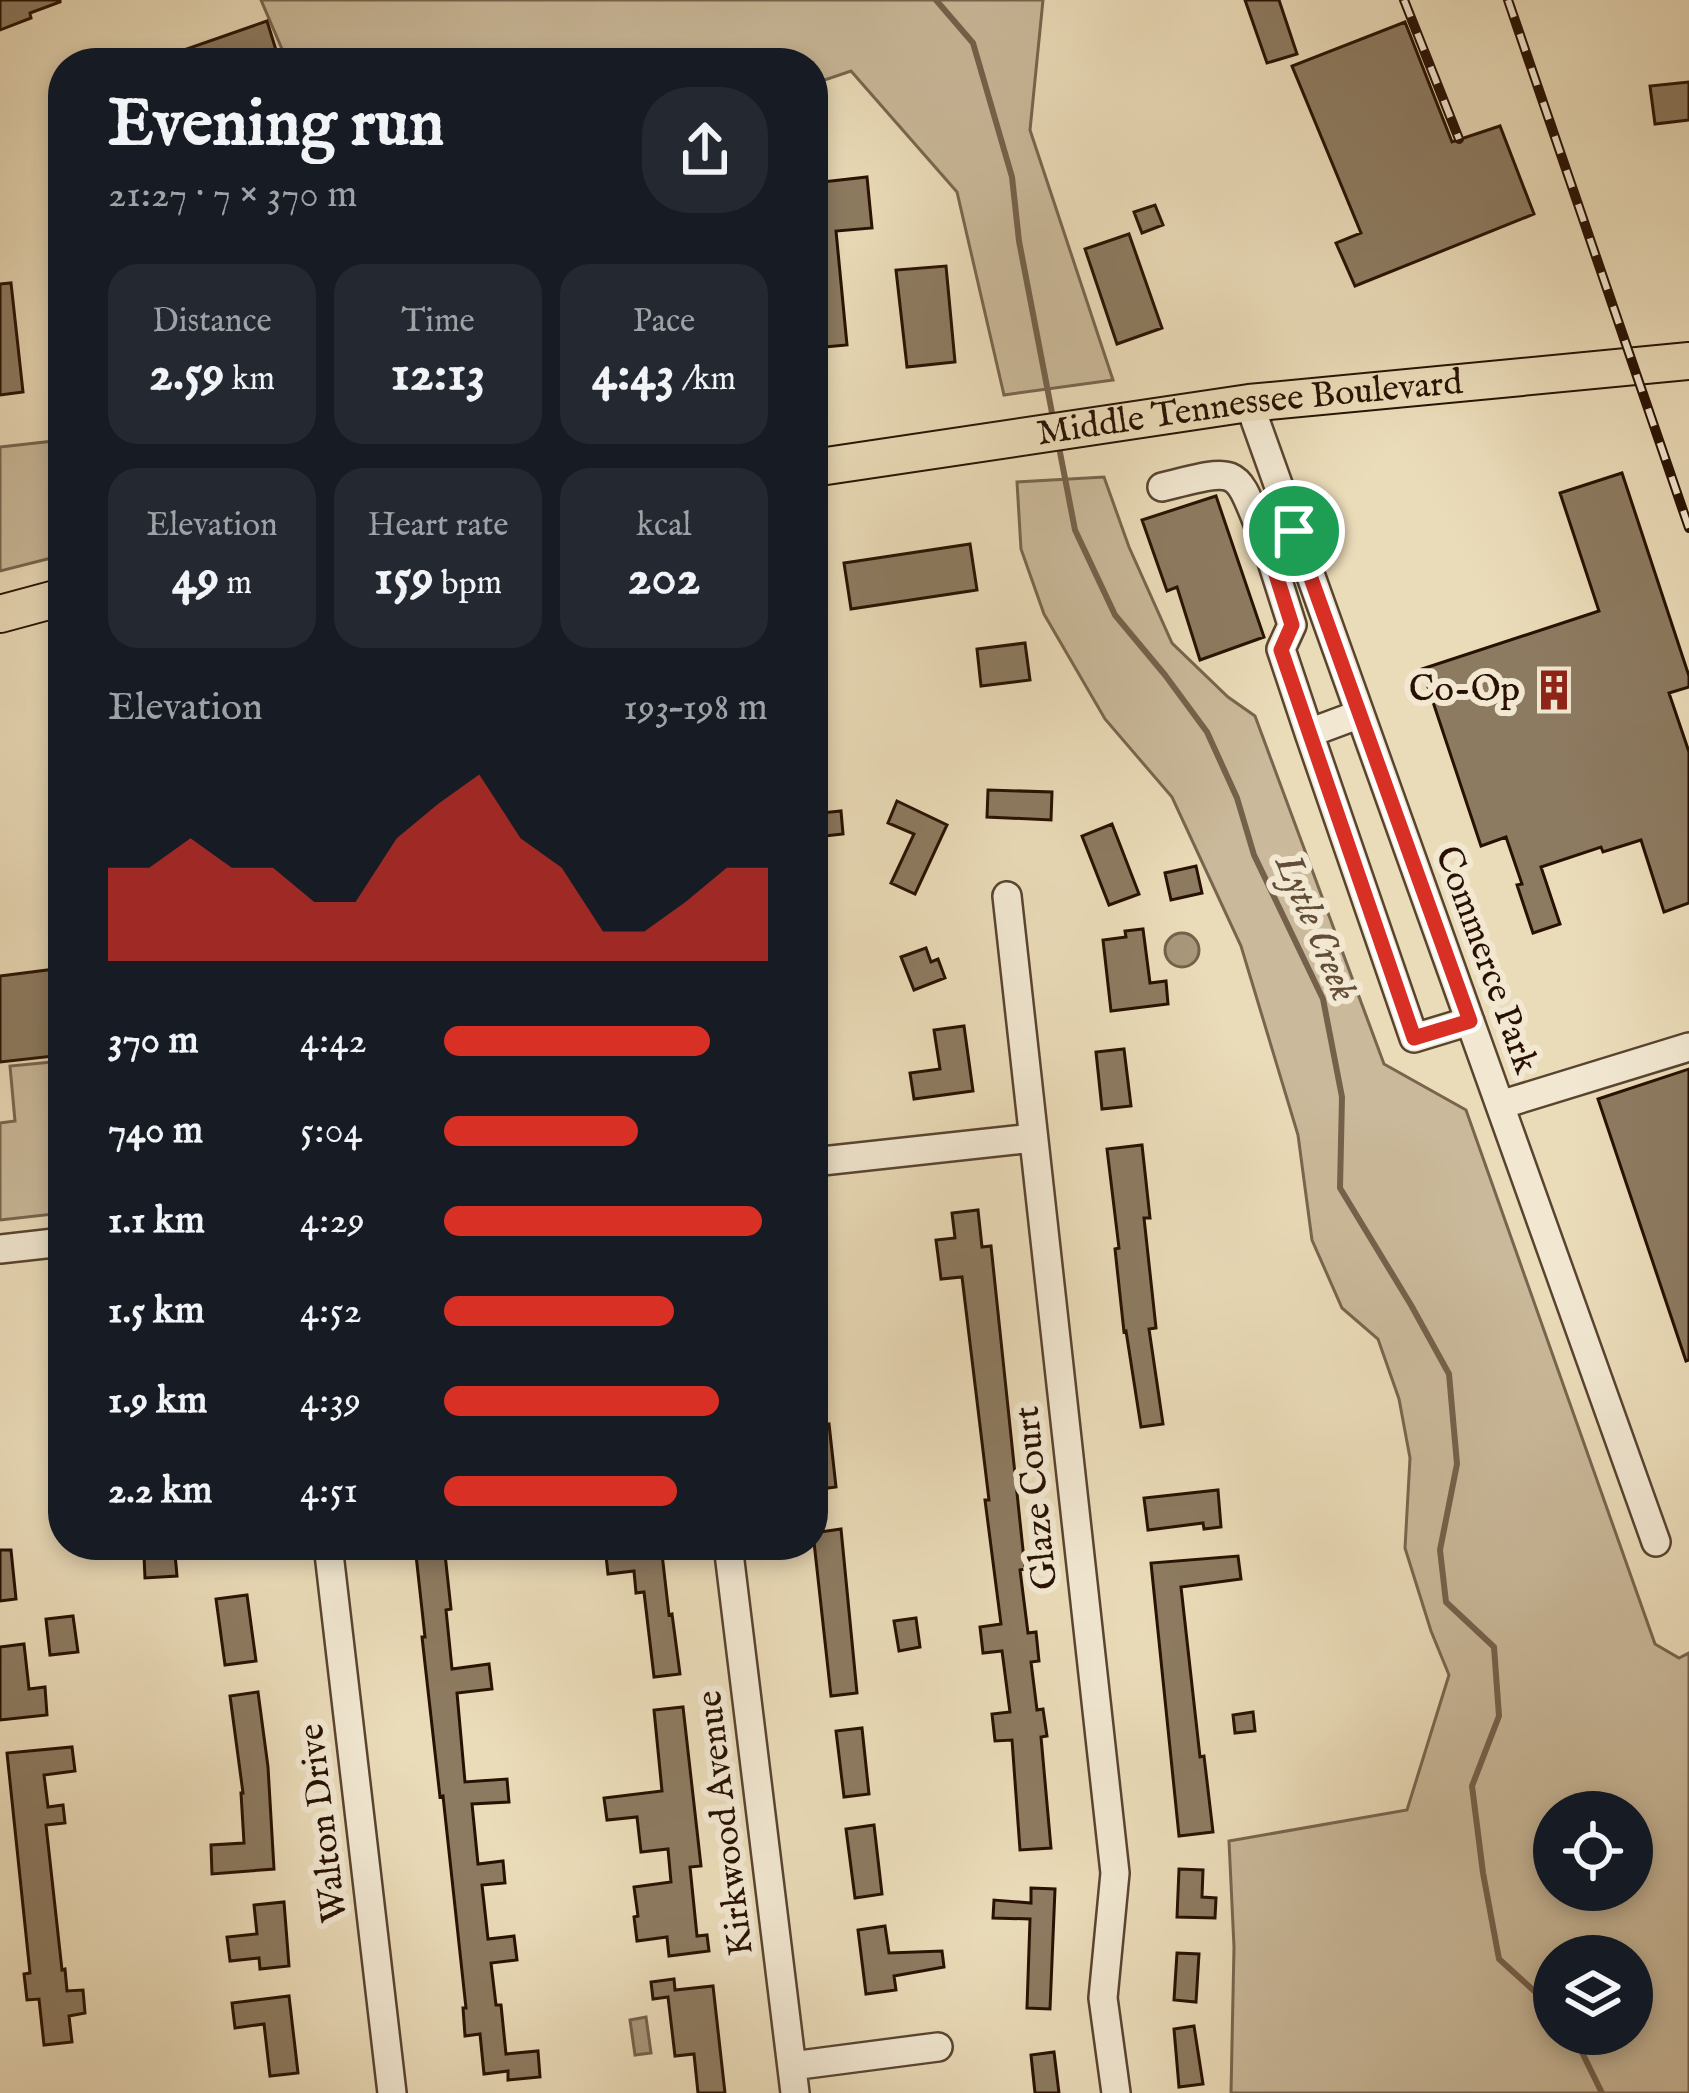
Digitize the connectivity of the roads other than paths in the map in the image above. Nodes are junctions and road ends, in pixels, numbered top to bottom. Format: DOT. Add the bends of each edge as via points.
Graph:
graph roads {
  1 [pos="1689,361"];
  2 [pos="1249,403"];
  3 [pos="828,466"];
  4 [pos="1162,487"];
  5 [pos="1294,531"];
  6 [pos="1266,543"];
  7 [pos="48,601"];
  8 [pos="0,614"];
  9 [pos="1360,713"];
  10 [pos="1309,733"];
  11 [pos="1007,896"];
  12 [pos="1470,1021"];
  13 [pos="1689,1047"];
  14 [pos="1500,1105"];
  15 [pos="1033,1138"];
  16 [pos="828,1160"];
  17 [pos="48,1244"];
  18 [pos="0,1249"];
  19 [pos="1656,1542"];
  20 [pos="330,1560"];
  21 [pos="730,1560"];
  22 [pos="938,2047"];
  23 [pos="793,2079"];
  24 [pos="392,2093"];
  25 [pos="1116,2093"];
  1 -- 2 [label="main road, Middle Tennessee Boulevard"];
  2 -- 3 [label="main road, Middle Tennessee Boulevard"];
  2 -- 5 [label="street, Commerce Park"];
  4 -- 6 [label="street" via="1230,475"];
  5 -- 6 [label="street"];
  5 -- 9 [label="street, Commerce Park"];
  6 -- 10 [label="street" via="1292,625 1281,650"];
  7 -- 8 [label="main road"];
  9 -- 10 [label="street"];
  9 -- 12 [label="street, Commerce Park"];
  10 -- 12 [label="street" via="1414,1038"];
  11 -- 15 [label="street, Glaze Court"];
  12 -- 14 [label="street, Commerce Park"];
  13 -- 14 [label="street"];
  14 -- 19 [label="street, Commerce Park"];
  15 -- 16 [label="street"];
  15 -- 25 [label="street, Glaze Court" via="1115,1873 1103,1998"];
  17 -- 18 [label="street"];
  20 -- 24 [label="street, Walton Drive"];
  21 -- 23 [label="street, Kirkwood Avenue"];
  22 -- 23 [label="street"];
}
